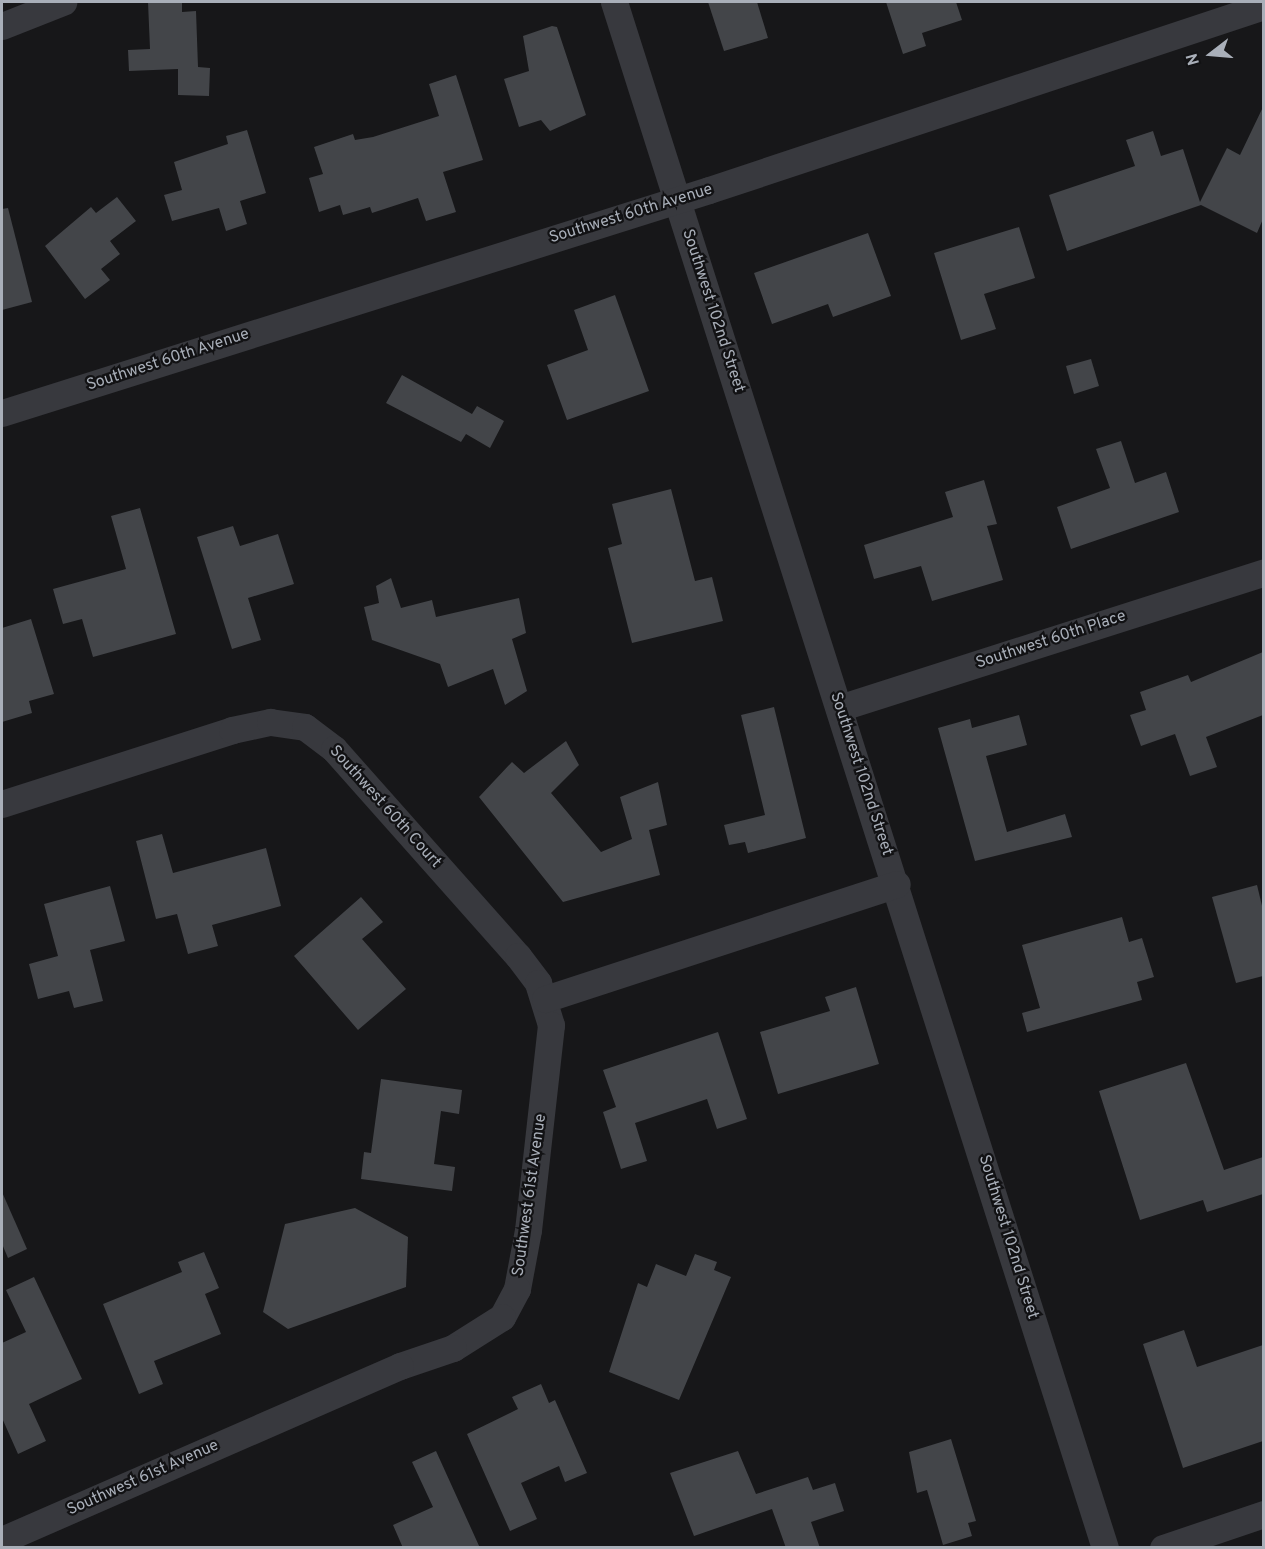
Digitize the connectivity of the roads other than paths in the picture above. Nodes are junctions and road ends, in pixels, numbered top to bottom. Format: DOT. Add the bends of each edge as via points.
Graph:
graph roads {
  1 [pos="63,2"];
  2 [pos="614,2"];
  3 [pos="1262,8"];
  4 [pos="2,26"];
  5 [pos="677,200"];
  6 [pos="2,413"];
  7 [pos="1263,572"];
  8 [pos="839,708"];
  9 [pos="2,804"];
  10 [pos="897,884"];
  11 [pos="545,999"];
  12 [pos="1263,1514"];
  13 [pos="2,1540"];
  14 [pos="1105,1548"];
  15 [pos="1164,1548"];
  1 -- 4 [label="street"];
  2 -- 5 [label="street, Southwest 102nd Street"];
  3 -- 5 [label="street, Southwest 60th Avenue"];
  5 -- 6 [label="street, Southwest 60th Avenue"];
  5 -- 8 [label="street, Southwest 102nd Street"];
  7 -- 8 [label="street, Southwest 60th Place"];
  8 -- 10 [label="street, Southwest 102nd Street"];
  9 -- 11 [label="street, Southwest 60th Court" via="232,730 270,722 305,727 334,749 480,912 529,970"];
  10 -- 11 [label="street"];
  10 -- 14 [label="street, Southwest 102nd Street"];
  11 -- 13 [label="street, Southwest 61st Avenue" via="551,1036 528,1230 517,1289 502,1317 453,1348 400,1366"];
  12 -- 15 [label="street"];
}
